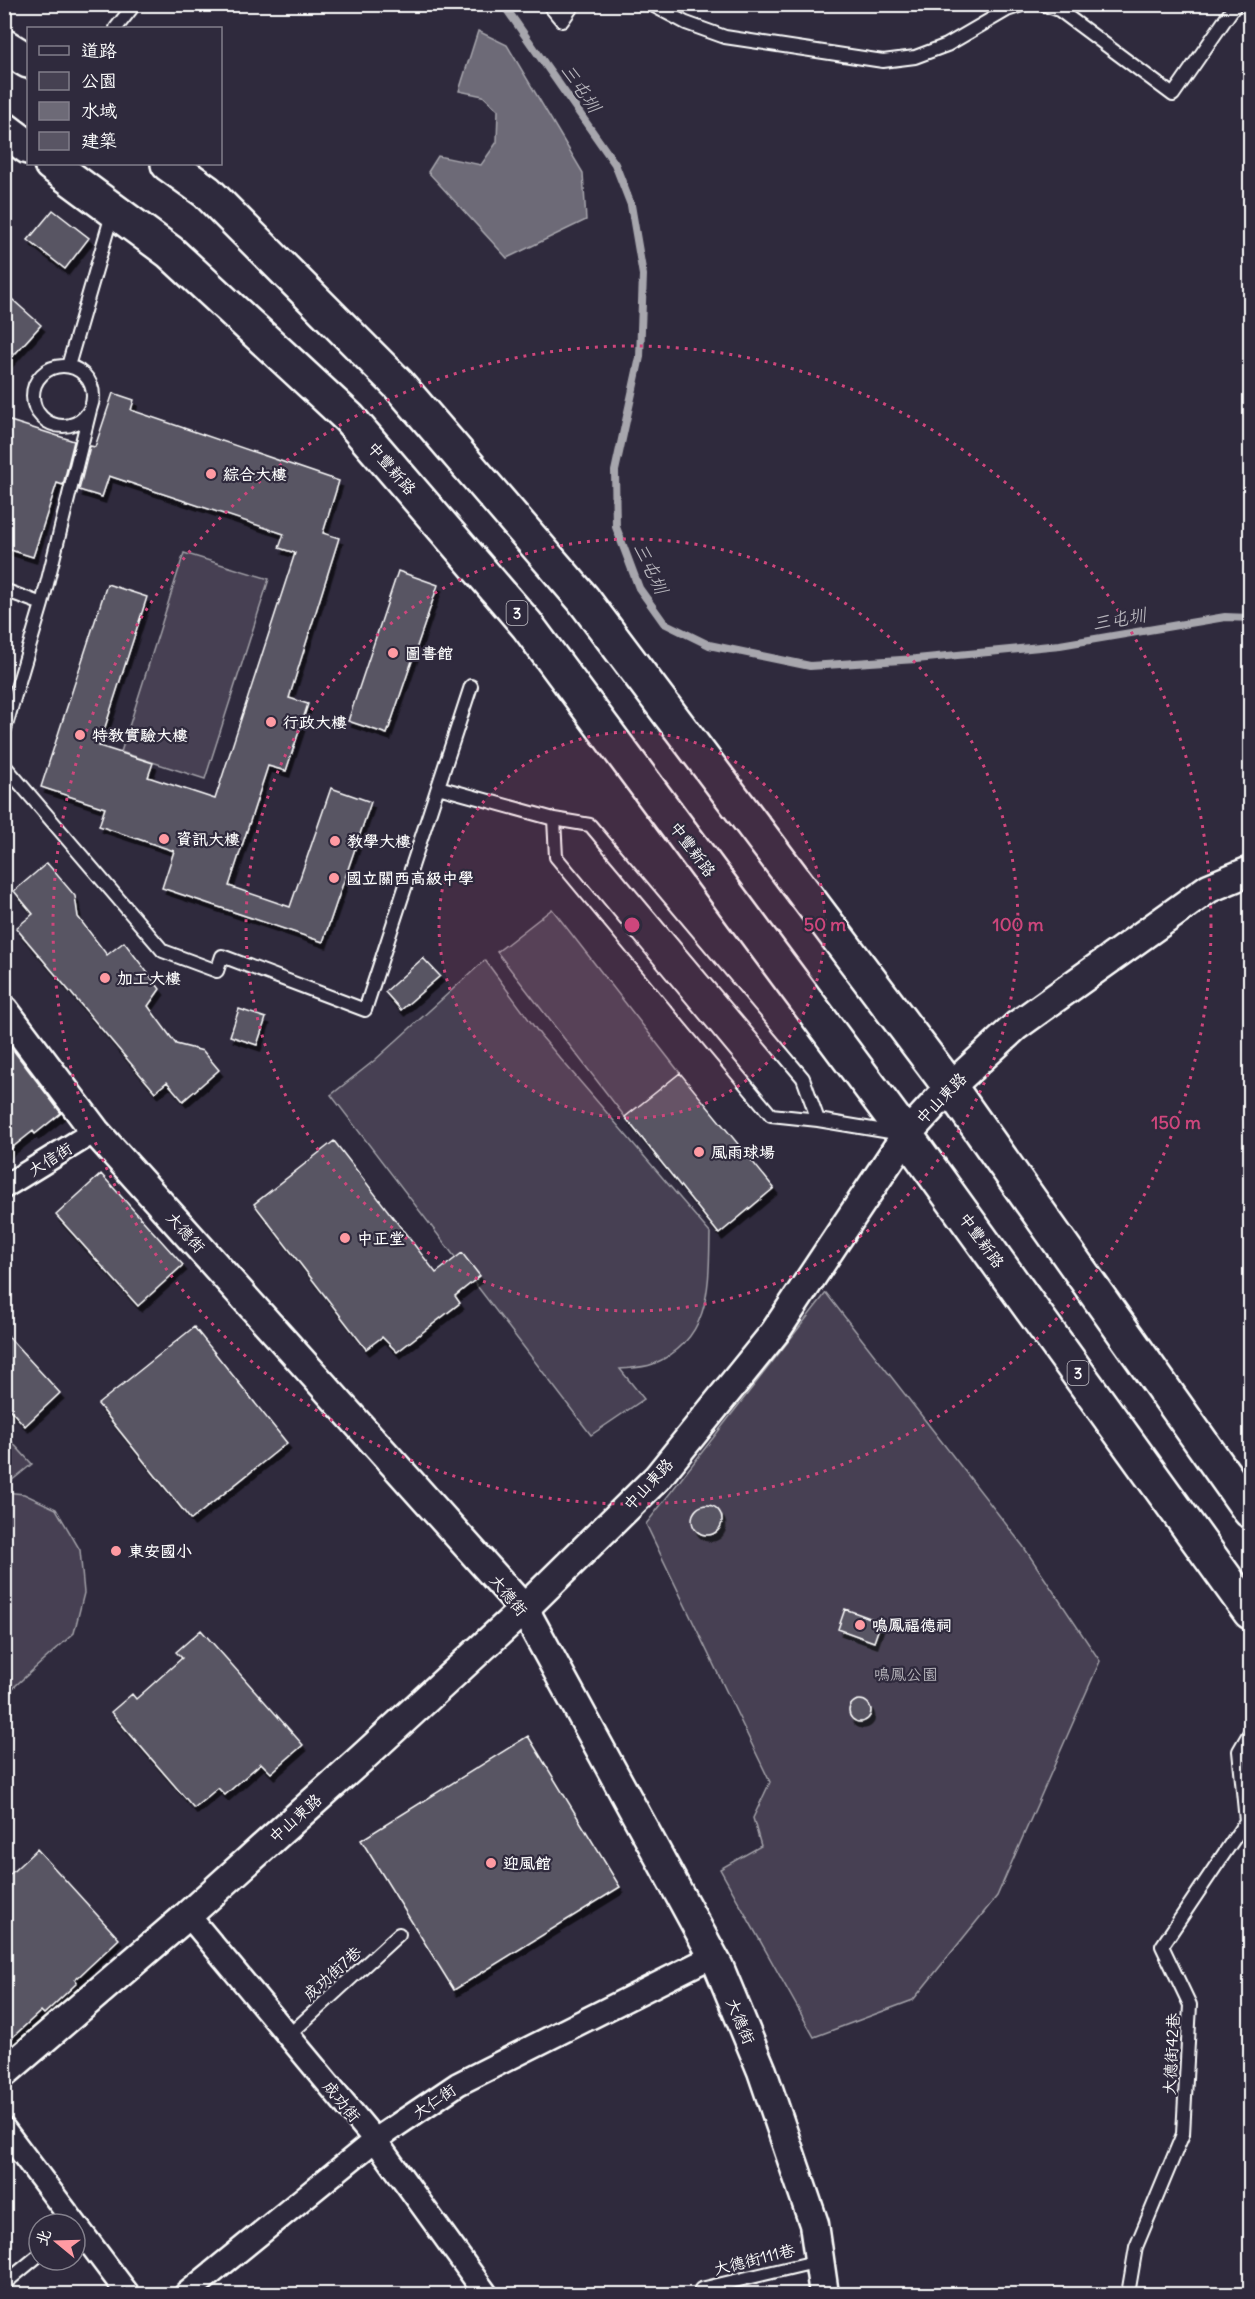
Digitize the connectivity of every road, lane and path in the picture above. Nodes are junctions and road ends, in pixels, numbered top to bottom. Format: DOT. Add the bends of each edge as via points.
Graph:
graph roads {
  1 [pos="132,4"];
  2 [pos="548,4"];
  3 [pos="574,4"];
  4 [pos="650,4"];
  5 [pos="1025,4"];
  6 [pos="1042,4"];
  7 [pos="1236,4"];
  8 [pos="1058,7"];
  9 [pos="117,27"];
  10 [pos="4,46"];
  11 [pos="27,60"];
  12 [pos="4,129"];
  13 [pos="27,146"];
  14 [pos="52,165"];
  15 [pos="169,165"];
  16 [pos="114,210"];
  17 [pos="68,366"];
  18 [pos="90,410"];
  19 [pos="4,589"];
  20 [pos="42,604"];
  21 [pos="471,686"];
  22 [pos="4,732"];
  23 [pos="4,765"];
  24 [pos="438,787"];
  25 [pos="554,819"];
  26 [pos="1251,871"];
  27 [pos="4,1010"];
  28 [pos="950,1087"];
  29 [pos="818,1120"];
  30 [pos="95,1131"];
  31 [pos="906,1135"];
  32 [pos="4,1187"];
  33 [pos="1251,1510"];
  34 [pos="524,1609"];
  35 [pos="1251,1612"];
  36 [pos="1251,1732"];
  37 [pos="188,1915"];
  38 [pos="399,1934"];
  39 [pos="712,1956"];
  40 [pos="288,2036"];
  41 [pos="4,2073"];
  42 [pos="4,2129"];
  43 [pos="375,2140"];
  44 [pos="65,2212"];
  45 [pos="87,2241"];
  46 [pos="819,2261"];
  47 [pos="27,2265"];
  48 [pos="4,2284"];
  49 [pos="486,2294"];
  50 [pos="128,2295"];
  51 [pos="186,2295"];
  52 [pos="702,2295"];
  53 [pos="824,2295"];
  54 [pos="1128,2295"];
  1 -- 9 [label="lane"];
  2 -- 3 [label="lane" via="562,21"];
  4 -- 5 [label="lane" via="725,37 883,61 915,57 947,45 1007,10"];
  6 -- 8 [label="lane"];
  7 -- 8 [label="lane" via="1173,96"];
  10 -- 11 [label="main road"];
  12 -- 13 [label="main road"];
  14 -- 16 [label="main road, 中豐新路 / 3"];
  15 -- 28 [label="main road" via="207,192 398,384 583,599"];
  16 -- 17 [label="lane"];
  16 -- 31 [label="main road, 中豐新路 / 3" via="170,252 349,418 519,616"];
  17 -- 18 [label="lane" via="85,374 91,382"];
  17 -- 18 [label="lane" via="48,369 40,376 33,395 39,414 57,425 76,424"];
  18 -- 20 [label="lane"];
  19 -- 20 [label="lane"];
  20 -- 22 [label="lane"];
  21 -- 24 [label="lane"];
  23 -- 24 [label="lane" via="163,951 217,971 222,956 365,1010"];
  24 -- 25 [label="lane"];
  25 -- 29 [label="lane" via="590,825 803,1078"];
  25 -- 29 [label="lane" via="556,857 771,1115"];
  26 -- 28 [label="street, 中山東路" via="1209,888 1016,1026"];
  27 -- 30 [label="street, 大德街"];
  28 -- 31 [label="street, 中山東路"];
  28 -- 33 [label="main road"];
  29 -- 31 [label="lane"];
  30 -- 32 [label="street, 大信街"];
  30 -- 34 [label="street, 大德街"];
  31 -- 34 [label="street, 中山東路" via="775,1332 657,1478"];
  31 -- 35 [label="main road, 中豐新路 / 3"];
  34 -- 37 [label="street, 中山東路"];
  34 -- 39 [label="street, 大德街"];
  36 -- 54 [label="lane, 大德街42巷" via="1239,1751 1245,1821 1162,1946 1190,2006 1183,2134 1136,2247"];
  37 -- 40 [label="street, 成功街"];
  37 -- 41 [label="street, 中山東路"];
  38 -- 40 [label="lane, 成功街7巷"];
  39 -- 43 [label="street, 大仁街" via="458,2084"];
  39 -- 46 [label="street, 大德街" via="762,2071 814,2224"];
  40 -- 43 [label="street, 成功街"];
  42 -- 44 [label="street"];
  43 -- 49 [label="street, 成功街"];
  43 -- 51 [label="street, 大仁街"];
  45 -- 50 [label="street"];
  46 -- 52 [label="lane, 大德街111巷" via="701,2289"];
  46 -- 53 [label="street, 大德街"];
  47 -- 48 [label="lane"];
}
